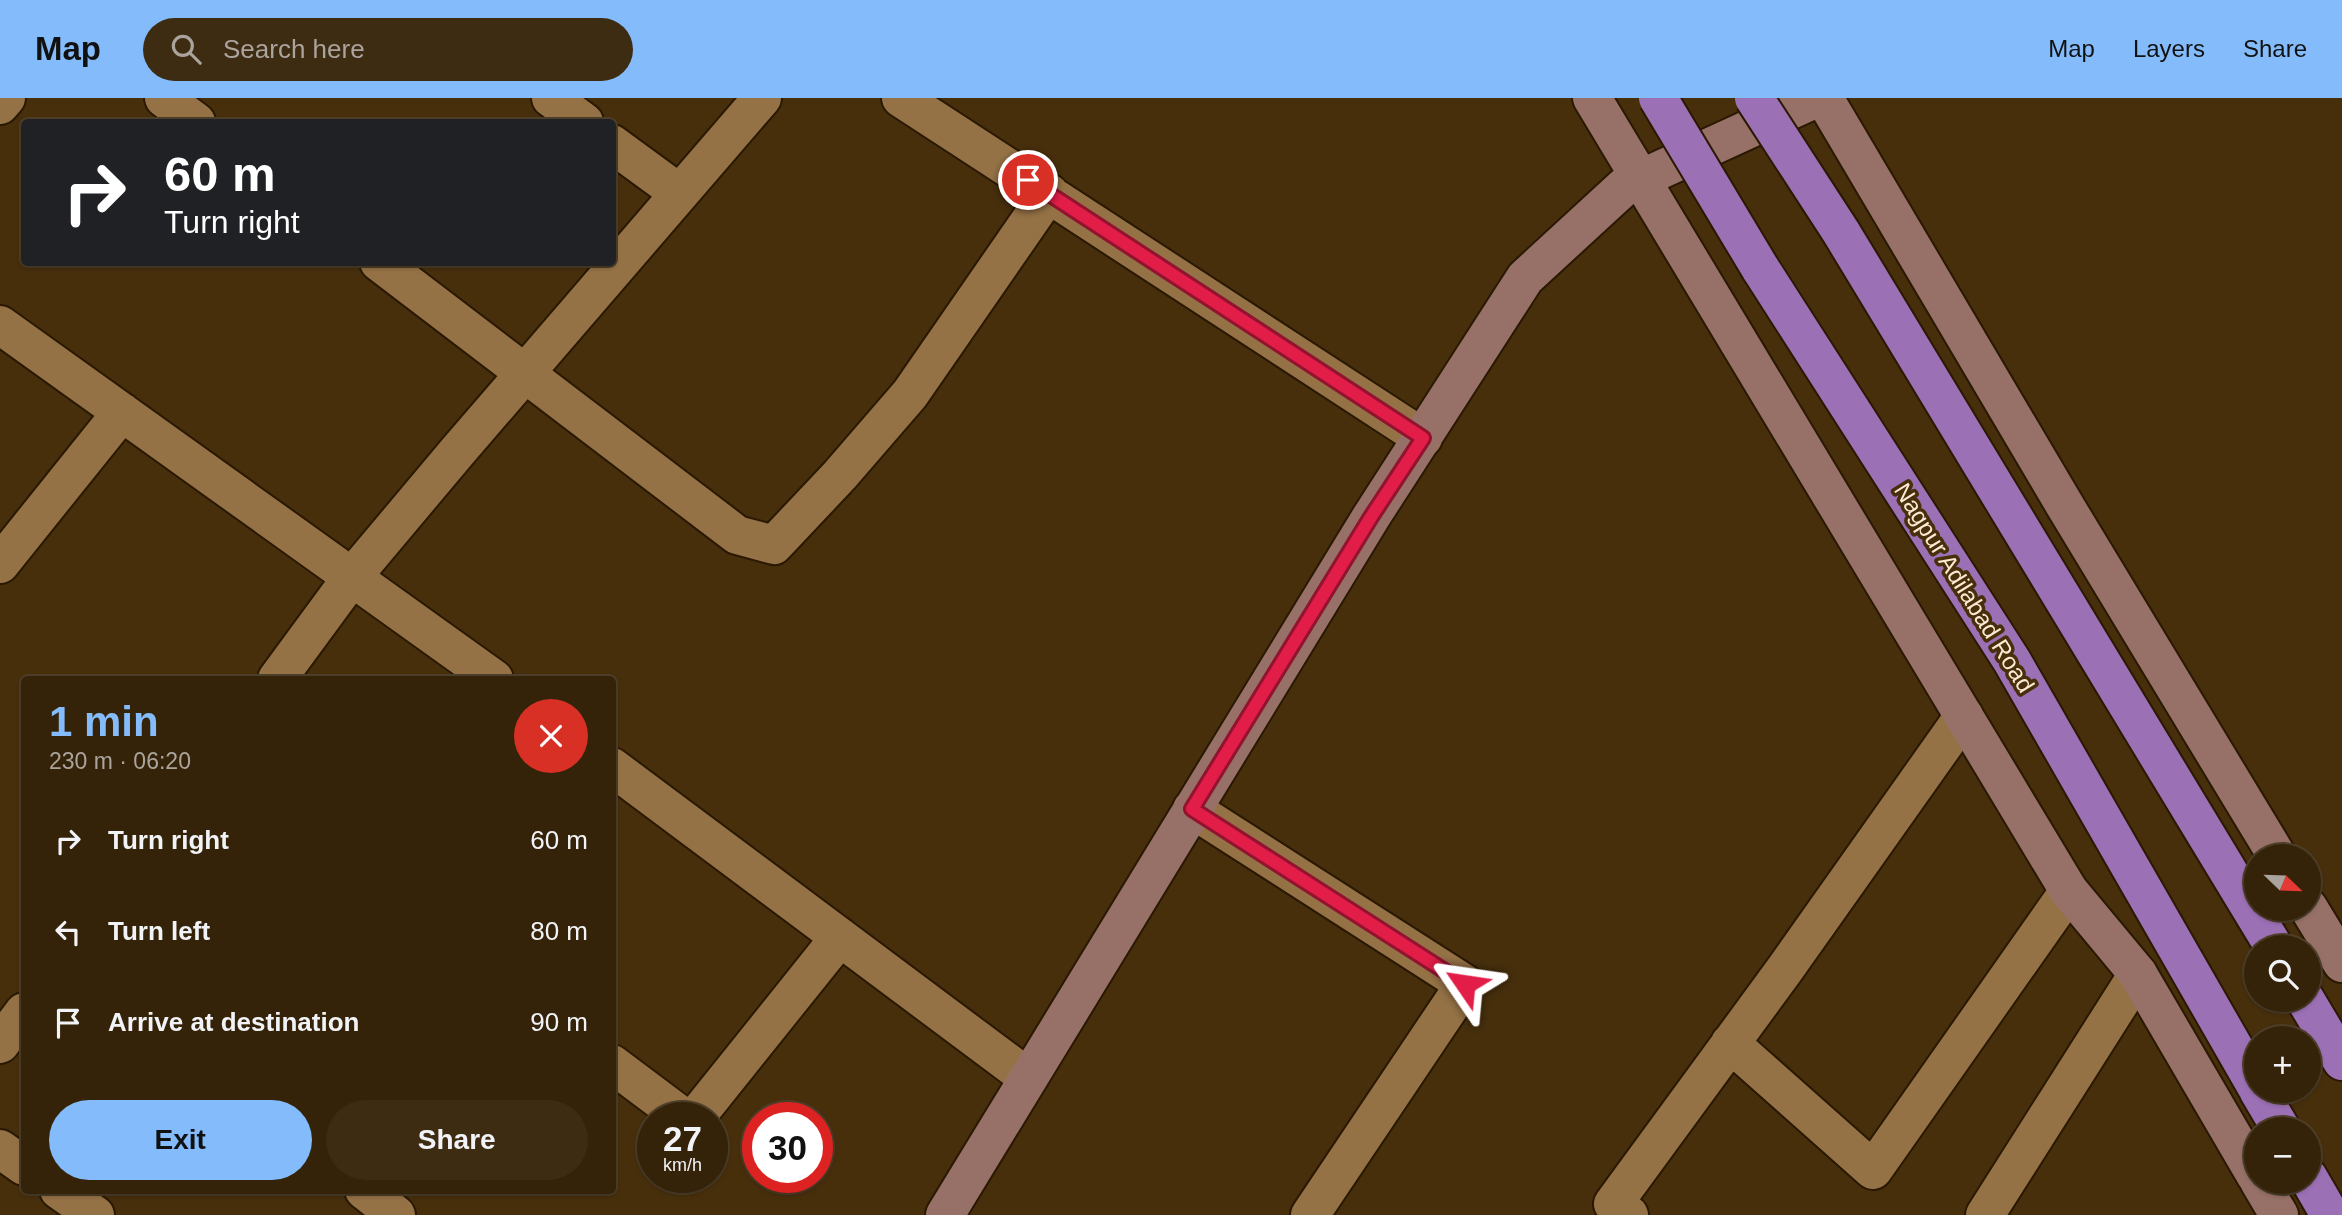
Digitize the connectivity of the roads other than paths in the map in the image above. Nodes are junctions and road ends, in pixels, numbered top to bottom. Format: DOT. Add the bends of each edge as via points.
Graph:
graph roads {
  1 [pos="6,98"];
  2 [pos="164,98"];
  3 [pos="551,98"];
  4 [pos="762,98"];
  5 [pos="901,98"];
  6 [pos="1592,98"];
  7 [pos="1658,98"];
  8 [pos="1754,98"];
  9 [pos="1817,98"];
  10 [pos="1824,98"];
  11 [pos="0,105"];
  12 [pos="192,119"];
  13 [pos="580,119"];
  14 [pos="616,147"];
  15 [pos="1642,179"];
  16 [pos="679,193"];
  17 [pos="1049,193"];
  18 [pos="384,266"];
  19 [pos="0,325"];
  20 [pos="525,374"];
  21 [pos="122,412"];
  22 [pos="1423,438"];
  23 [pos="0,564"];
  24 [pos="352,577"];
  25 [pos="278,676"];
  26 [pos="490,676"];
  27 [pos="1964,716"];
  28 [pos="616,771"];
  29 [pos="1192,809"];
  30 [pos="2270,844"];
  31 [pos="2068,891"];
  32 [pos="2316,921"];
  33 [pos="2267,935"];
  34 [pos="840,937"];
  35 [pos="2342,963"];
  36 [pos="2138,974"];
  37 [pos="2313,1012"];
  38 [pos="21,1016"];
  39 [pos="1730,1043"];
  40 [pos="0,1044"];
  41 [pos="2342,1061"];
  42 [pos="2244,1065"];
  43 [pos="616,1067"];
  44 [pos="1027,1077"];
  45 [pos="663,1102"];
  46 [pos="708,1102"];
  47 [pos="0,1149"];
  48 [pos="2244,1155"];
  49 [pos="21,1164"];
  50 [pos="65,1194"];
  51 [pos="369,1194"];
  52 [pos="2267,1194"];
  53 [pos="2318,1194"];
  54 [pos="1616,1211"];
  55 [pos="95,1215"];
  56 [pos="396,1215"];
  57 [pos="945,1215"];
  58 [pos="1310,1215"];
  59 [pos="1985,1215"];
  60 [pos="2279,1215"];
  61 [pos="2330,1215"];
  1 -- 11 [label="street"];
  2 -- 12 [label="street"];
  3 -- 13 [label="street"];
  4 -- 16 [label="street"];
  5 -- 17 [label="street"];
  6 -- 15 [label="street"];
  7 -- 42 [label="highway, Nagpur Adilabad Road, bridge" via="1760,268 2012,661"];
  8 -- 33 [label="highway, bridge" via="1841,232"];
  9 -- 15 [label="street"];
  10 -- 30 [label="street"];
  14 -- 16 [label="street"];
  15 -- 22 [label="street" via="1625,186 1525,278"];
  15 -- 27 [label="street"];
  16 -- 20 [label="street"];
  17 -- 20 [label="street" via="909,394 774,545 737,535"];
  17 -- 22 [label="street"];
  18 -- 20 [label="street"];
  19 -- 21 [label="street"];
  20 -- 24 [label="street"];
  21 -- 23 [label="street"];
  21 -- 24 [label="street"];
  22 -- 29 [label="street"];
  24 -- 25 [label="street"];
  24 -- 26 [label="street"];
  27 -- 31 [label="street"];
  27 -- 39 [label="street"];
  28 -- 34 [label="street"];
  29 -- 44 [label="street"];
  29 -- 58 [label="street" via="1465,984"];
  31 -- 36 [label="street"];
  31 -- 39 [label="street" via="1873,1170"];
  32 -- 35 [label="street"];
  34 -- 44 [label="street"];
  34 -- 46 [label="street"];
  36 -- 48 [label="street"];
  36 -- 59 [label="street"];
  37 -- 41 [label="highway"];
  38 -- 40 [label="street"];
  39 -- 54 [label="street"];
  43 -- 45 [label="street"];
  44 -- 57 [label="street"];
  47 -- 49 [label="street"];
  50 -- 55 [label="street"];
  51 -- 56 [label="street"];
  52 -- 60 [label="street"];
  53 -- 61 [label="highway"];
}
